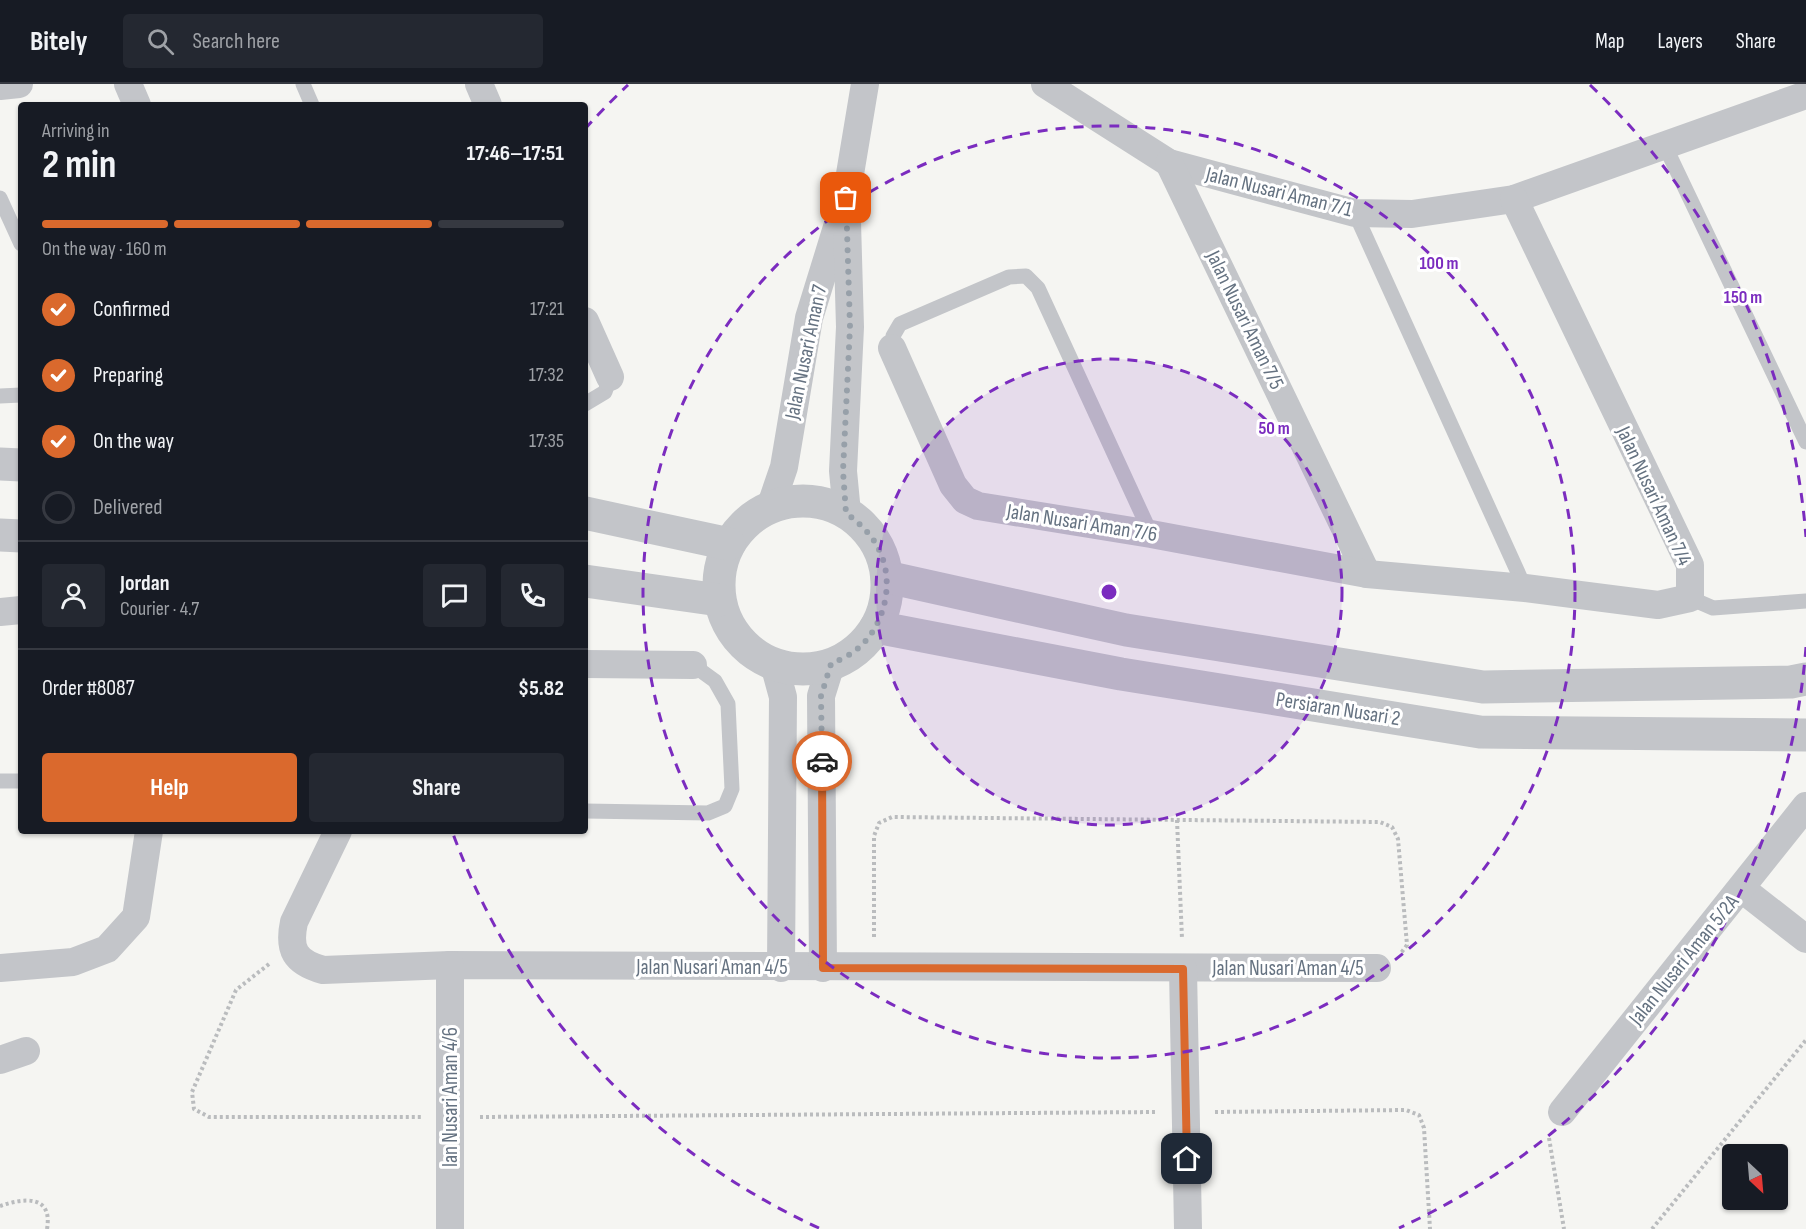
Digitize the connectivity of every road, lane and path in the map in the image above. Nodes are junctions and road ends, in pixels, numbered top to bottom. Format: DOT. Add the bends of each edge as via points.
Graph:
graph roads {
  1 [pos="19,84"];
  2 [pos="128,84"];
  3 [pos="303,84"];
  4 [pos="479,84"];
  5 [pos="865,84"];
  6 [pos="1045,84"];
  7 [pos="0,86"];
  8 [pos="1806,95"];
  9 [pos="136,102"];
  10 [pos="311,102"];
  11 [pos="487,102"];
  12 [pos="1665,146"];
  13 [pos="1169,163"];
  14 [pos="0,198"];
  15 [pos="846,198"];
  16 [pos="1514,199"];
  17 [pos="1355,213"];
  18 [pos="18,237"];
  19 [pos="588,328"];
  20 [pos="892,348"];
  21 [pos="610,377"];
  22 [pos="18,395"];
  23 [pos="0,396"];
  24 [pos="588,402"];
  25 [pos="1806,442"];
  26 [pos="0,464"];
  27 [pos="18,465"];
  28 [pos="770,508"];
  29 [pos="846,513"];
  30 [pos="588,514"];
  31 [pos="1151,534"];
  32 [pos="0,535"];
  33 [pos="18,536"];
  34 [pos="729,544"];
  35 [pos="1367,573"];
  36 [pos="887,577"];
  37 [pos="588,582"];
  38 [pos="1525,588"];
  39 [pos="1690,598"];
  40 [pos="719,600"];
  41 [pos="1806,601"];
  42 [pos="18,610"];
  43 [pos="0,612"];
  44 [pos="876,627"];
  45 [pos="588,664"];
  46 [pos="774,664"];
  47 [pos="831,664"];
  48 [pos="693,665"];
  49 [pos="1806,679"];
  50 [pos="1806,735"];
  51 [pos="0,781"];
  52 [pos="18,781"];
  53 [pos="1806,806"];
  54 [pos="588,812"];
  55 [pos="1177,820"];
  56 [pos="148,834"];
  57 [pos="337,834"];
  58 [pos="1742,889"];
  59 [pos="1806,939"];
  60 [pos="295,954"];
  61 [pos="450,965"];
  62 [pos="0,968"];
  63 [pos="781,968"];
  64 [pos="823,968"];
  65 [pos="875,968"];
  66 [pos="1377,968"];
  67 [pos="1183,969"];
  68 [pos="1806,1040"];
  69 [pos="1186,1112"];
  70 [pos="1562,1112"];
  71 [pos="450,1117"];
  72 [pos="0,1206"];
  73 [pos="47,1229"];
  74 [pos="450,1229"];
  75 [pos="1188,1229"];
  76 [pos="1430,1229"];
  77 [pos="1563,1229"];
  78 [pos="1652,1229"];
  1 -- 7 [label="street"];
  2 -- 9 [label="street"];
  3 -- 10 [label="lane"];
  4 -- 11 [label="street"];
  5 -- 15 [label="street, Jalan Nusari Aman 7"];
  6 -- 13 [label="street, Jalan Nusari Aman 7/1"];
  8 -- 12 [label="street, Jalan Nusari Aman 7/1"];
  12 -- 16 [label="street, Jalan Nusari Aman 7/1"];
  12 -- 25 [label="lane"];
  13 -- 17 [label="street, Jalan Nusari Aman 7/1"];
  13 -- 35 [label="street, Jalan Nusari Aman 7/5"];
  14 -- 18 [label="lane"];
  15 -- 28 [label="street, Jalan Nusari Aman 7" via="808,318 784,467"];
  15 -- 29 [label="street, Jalan Nusari Aman 7" via="850,327 843,471"];
  16 -- 17 [label="street, Jalan Nusari Aman 7/1" via="1412,214"];
  16 -- 39 [label="street, Jalan Nusari Aman 7/4" via="1689,565"];
  17 -- 38 [label="lane"];
  19 -- 21 [label="street"];
  20 -- 31 [label="street, Jalan Nusari Aman 7/6" via="953,485 965,500 978,506"];
  20 -- 31 [label="lane" via="900,324 1009,277 1026,276 1038,288"];
  21 -- 24 [label="lane" via="605,392"];
  22 -- 23 [label="lane"];
  26 -- 27 [label="street"];
  28 -- 29 [label="street" via="796,502 822,503"];
  28 -- 34 [label="street" via="748,522"];
  29 -- 36 [label="street" via="866,530 880,552"];
  30 -- 34 [label="street"];
  31 -- 35 [label="street, Jalan Nusari Aman 7/6"];
  32 -- 33 [label="street"];
  34 -- 40 [label="street" via="719,572"];
  35 -- 38 [label="street, Jalan Nusari Aman 7/4"];
  36 -- 44 [label="street" via="885,603"];
  36 -- 49 [label="street" via="1126,630 1483,687"];
  37 -- 40 [label="street"];
  38 -- 39 [label="street, Jalan Nusari Aman 7/4" via="1658,605"];
  39 -- 41 [label="lane" via="1713,608"];
  40 -- 46 [label="street" via="730,628 748,650"];
  42 -- 43 [label="street"];
  44 -- 47 [label="street" via="857,650"];
  44 -- 50 [label="street, Persiaran Nusari 2" via="1121,674 1480,732"];
  45 -- 48 [label="street"];
  46 -- 47 [label="street" via="803,669"];
  46 -- 63 [label="street" via="783,697"];
  47 -- 64 [label="street" via="821,696"];
  48 -- 54 [label="lane" via="715,681 728,704 732,789 725,806 708,813"];
  51 -- 52 [label="lane"];
  53 -- 58 [label="street, Jalan Nusari Aman 5/2A"];
  55 -- 65 [label="path" via="892,817 879,823 874,836"];
  55 -- 66 [label="path" via="1380,822 1392,827 1398,839 1407,945 1397,958"];
  55 -- 67 [label="path"];
  56 -- 62 [label="street" via="136,917 107,950 73,962"];
  57 -- 60 [label="street" via="294,922 290,939"];
  58 -- 59 [label="street"];
  58 -- 70 [label="street, Jalan Nusari Aman 5/2A"];
  60 -- 61 [label="street, Jalan Nusari Aman 4/5" via="307,966 323,970"];
  60 -- 71 [label="path" via="264,966 236,990 192,1092 194,1109 209,1117"];
  61 -- 63 [label="street, Jalan Nusari Aman 4/5"];
  61 -- 71 [label="street, lan Nusari Aman 4/6"];
  63 -- 64 [label="street, Jalan Nusari Aman 4/5"];
  64 -- 65 [label="street, Jalan Nusari Aman 4/5"];
  65 -- 67 [label="street, Jalan Nusari Aman 4/5"];
  66 -- 67 [label="street, Jalan Nusari Aman 4/5"];
  67 -- 69 [label="street"];
  68 -- 78 [label="path"];
  69 -- 71 [label="path"];
  69 -- 75 [label="street"];
  69 -- 76 [label="path" via="1406,1110 1419,1115 1424,1128"];
  70 -- 77 [label="path" via="1549,1130 1549,1148"];
  71 -- 74 [label="street, lan Nusari Aman 4/6"];
  72 -- 73 [label="path" via="18,1199 32,1200 43,1206 49,1218"];
}
